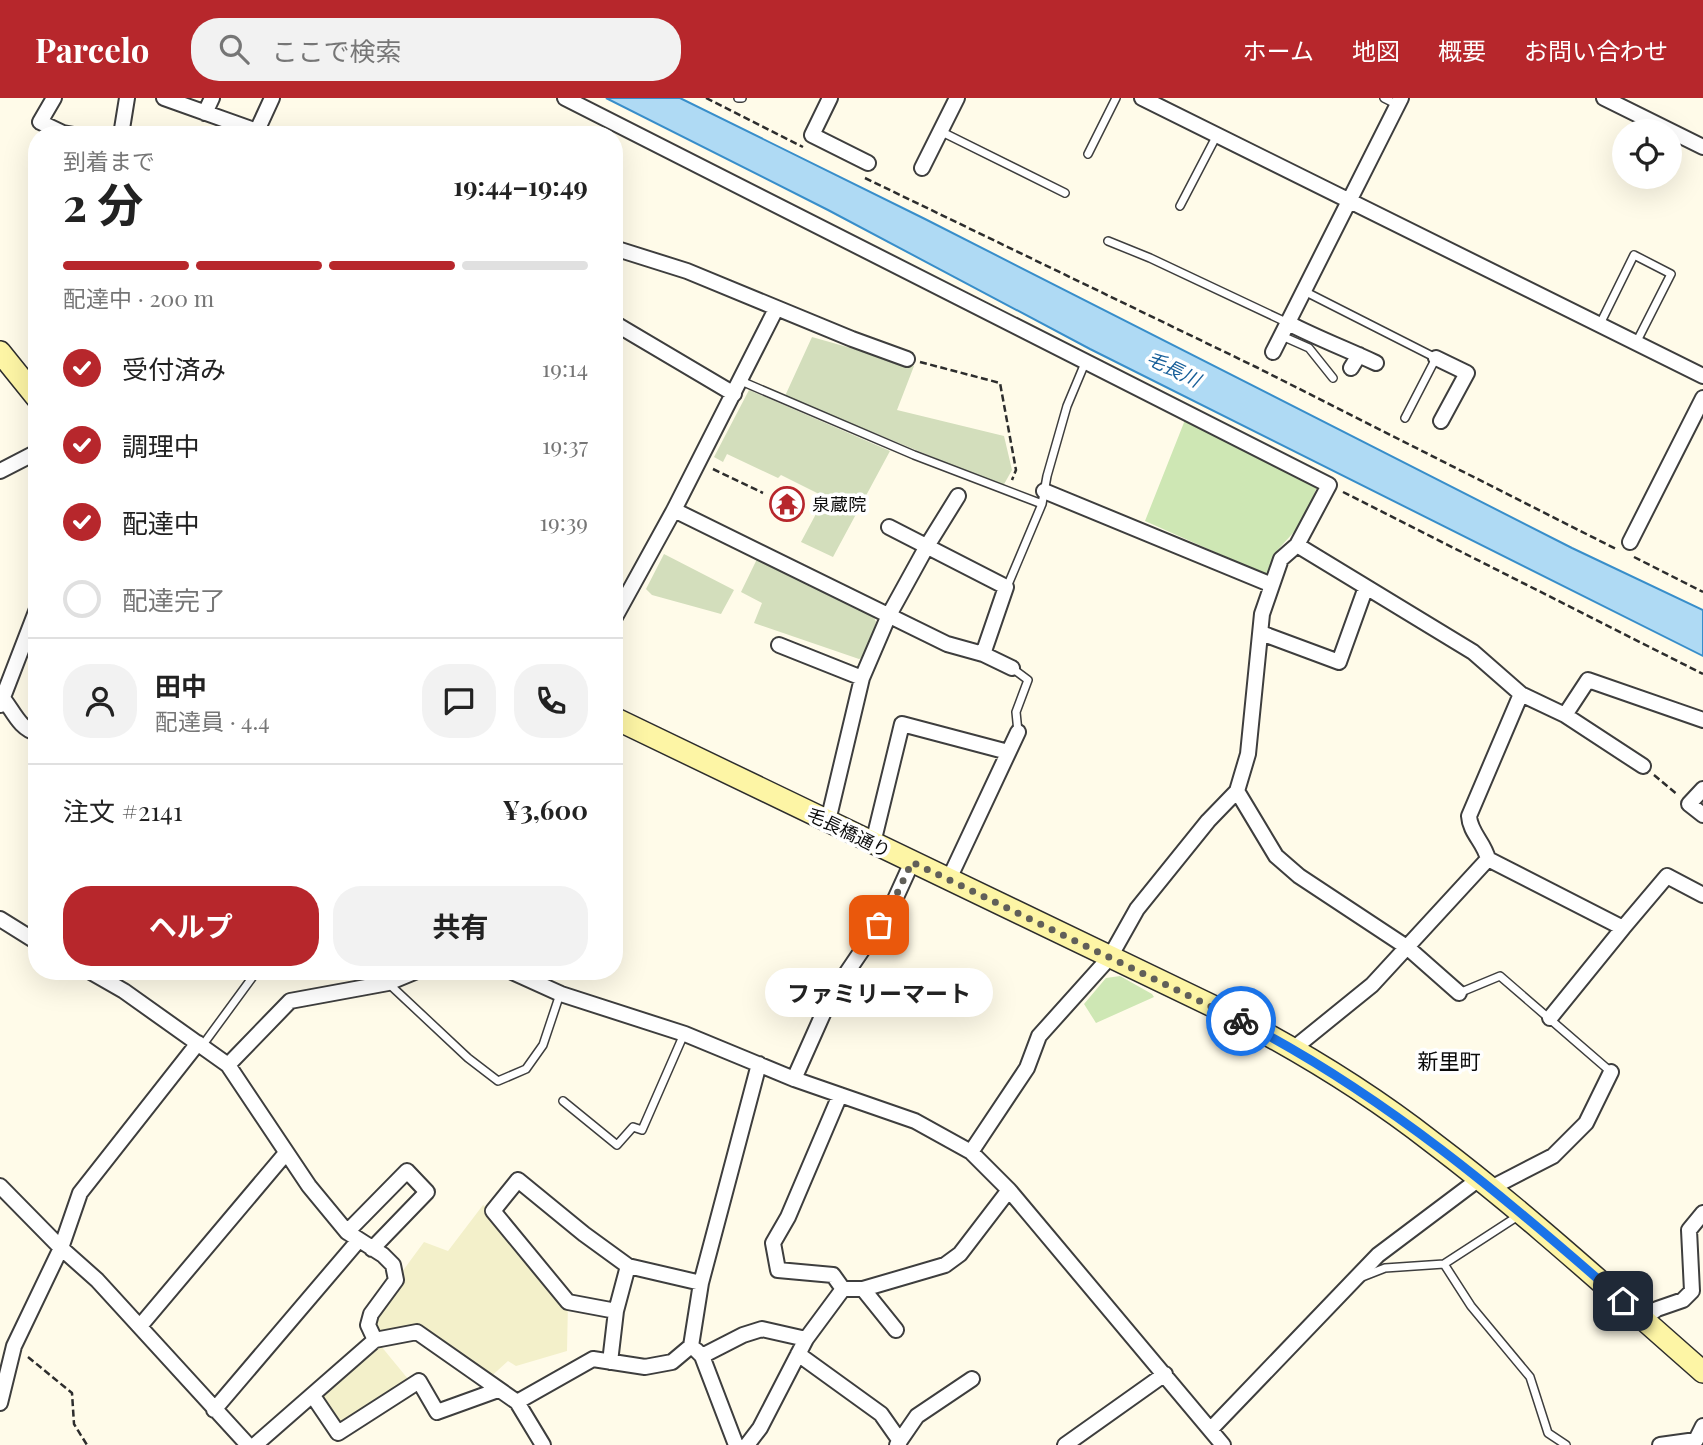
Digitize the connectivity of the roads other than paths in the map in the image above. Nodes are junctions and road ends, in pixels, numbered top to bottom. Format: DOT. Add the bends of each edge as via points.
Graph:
graph roads {
  1 [pos="54,98"];
  2 [pos="127,98"];
  3 [pos="164,98"];
  4 [pos="212,98"];
  5 [pos="272,98"];
  6 [pos="565,98"];
  7 [pos="830,98"];
  8 [pos="957,98"];
  9 [pos="1116,98"];
  10 [pos="1142,98"];
  11 [pos="1604,98"];
  12 [pos="1394,100"];
  13 [pos="205,113"];
  14 [pos="49,126"];
  15 [pos="122,126"];
  16 [pos="241,126"];
  17 [pos="262,126"];
  18 [pos="620,126"];
  19 [pos="623,128"];
  20 [pos="940,131"];
  21 [pos="1217,135"];
  22 [pos="1703,147"];
  23 [pos="1088,154"];
  24 [pos="869,163"];
  25 [pos="922,168"];
  26 [pos="1065,193"];
  27 [pos="1349,200"];
  28 [pos="1180,206"];
  29 [pos="1108,241"];
  30 [pos="623,251"];
  31 [pos="1304,291"];
  32 [pos="776,309"];
  33 [pos="1600,324"];
  34 [pos="623,328"];
  35 [pos="1284,329"];
  36 [pos="1636,343"];
  37 [pos="0,352"];
  38 [pos="1273,352"];
  39 [pos="1359,355"];
  40 [pos="1436,358"];
  41 [pos="906,359"];
  42 [pos="1085,363"];
  43 [pos="1376,363"];
  44 [pos="1351,368"];
  45 [pos="1703,376"];
  46 [pos="1333,378"];
  47 [pos="741,380"];
  48 [pos="28,387"];
  49 [pos="734,394"];
  50 [pos="1703,398"];
  51 [pos="1405,418"];
  52 [pos="1441,421"];
  53 [pos="28,457"];
  54 [pos="0,471"];
  55 [pos="958,496"];
  56 [pos="1043,497"];
  57 [pos="674,510"];
  58 [pos="888,527"];
  59 [pos="1630,541"];
  60 [pos="1297,545"];
  61 [pos="927,546"];
  62 [pos="1272,585"];
  63 [pos="1006,587"];
  64 [pos="1366,587"];
  65 [pos="623,590"];
  66 [pos="889,615"];
  67 [pos="28,632"];
  68 [pos="1261,633"];
  69 [pos="779,645"];
  70 [pos="983,654"];
  71 [pos="1012,668"];
  72 [pos="862,678"];
  73 [pos="1521,694"];
  74 [pos="1,699"];
  75 [pos="1566,715"];
  76 [pos="1703,720"];
  77 [pos="623,722"];
  78 [pos="28,729"];
  79 [pos="1018,732"];
  80 [pos="1008,752"];
  81 [pos="1643,766"];
  82 [pos="1703,789"];
  83 [pos="1237,792"];
  84 [pos="1703,815"];
  85 [pos="828,821"];
  86 [pos="873,843"];
  87 [pos="1488,859"];
  88 [pos="912,862"];
  89 [pos="949,880"];
  90 [pos="1703,895"];
  91 [pos="0,919"];
  92 [pos="1623,928"];
  93 [pos="28,936"];
  94 [pos="1408,948"];
  95 [pos="1110,957"];
  96 [pos="105,980"];
  97 [pos="250,980"];
  98 [pos="395,980"];
  99 [pos="530,980"];
  100 [pos="388,983"];
  101 [pos="1459,993"];
  102 [pos="561,994"];
  103 [pos="1549,1018"];
  104 [pos="685,1034"];
  105 [pos="200,1045"];
  106 [pos="1293,1049"];
  107 [pos="759,1064"];
  108 [pos="228,1065"];
  109 [pos="1611,1072"];
  110 [pos="794,1079"];
  111 [pos="840,1095"];
  112 [pos="563,1101"];
  113 [pos="971,1152"];
  114 [pos="286,1153"];
  115 [pos="1485,1184"];
  116 [pos="0,1186"];
  117 [pos="1009,1190"];
  118 [pos="1521,1213"];
  119 [pos="1703,1213"];
  120 [pos="352,1237"];
  121 [pos="61,1248"];
  122 [pos="372,1250"];
  123 [pos="1444,1264"];
  124 [pos="628,1266"];
  125 [pos="1359,1278"];
  126 [pos="701,1283"];
  127 [pos="843,1289"];
  128 [pos="863,1289"];
  129 [pos="617,1311"];
  130 [pos="1643,1319"];
  131 [pos="141,1325"];
  132 [pos="896,1330"];
  133 [pos="375,1339"];
  134 [pos="806,1339"];
  135 [pos="691,1346"];
  136 [pos="798,1354"];
  137 [pos="702,1356"];
  138 [pos="610,1362"];
  139 [pos="1703,1372"];
  140 [pos="1165,1374"];
  141 [pos="972,1379"];
  142 [pos="498,1390"];
  143 [pos="313,1396"];
  144 [pos="517,1402"];
  145 [pos="0,1403"];
  146 [pos="214,1410"];
  147 [pos="1703,1426"];
  148 [pos="1212,1429"];
  149 [pos="899,1443"];
  150 [pos="248,1445"];
  151 [pos="255,1445"];
  152 [pos="542,1445"];
  153 [pos="736,1445"];
  154 [pos="747,1445"];
  155 [pos="1065,1445"];
  156 [pos="1223,1445"];
  157 [pos="1566,1445"];
  158 [pos="1660,1445"];
  1 -- 14 [label="street" via="40,122"];
  2 -- 15 [label="street"];
  3 -- 13 [label="street"];
  4 -- 13 [label="street"];
  5 -- 17 [label="street"];
  6 -- 18 [label="street"];
  7 -- 24 [label="street" via="812,135"];
  8 -- 20 [label="street"];
  9 -- 23 [label="lane"];
  10 -- 21 [label="street"];
  11 -- 22 [label="street"];
  12 -- 27 [label="street"];
  13 -- 16 [label="street"];
  19 -- 42 [label="street"];
  20 -- 25 [label="street"];
  20 -- 26 [label="lane"];
  21 -- 27 [label="street"];
  21 -- 28 [label="lane"];
  27 -- 31 [label="street"];
  27 -- 33 [label="street"];
  29 -- 35 [label="lane" via="1150,258"];
  30 -- 32 [label="street" via="687,271"];
  31 -- 35 [label="street"];
  31 -- 40 [label="lane"];
  32 -- 41 [label="street"];
  32 -- 47 [label="street"];
  33 -- 36 [label="street"];
  33 -- 36 [label="lane" via="1634,255 1671,274"];
  34 -- 49 [label="street"];
  35 -- 38 [label="street"];
  35 -- 39 [label="street"];
  35 -- 46 [label="lane" via="1309,348"];
  36 -- 45 [label="street"];
  37 -- 48 [label="street"];
  39 -- 43 [label="street"];
  39 -- 44 [label="street"];
  40 -- 51 [label="lane"];
  40 -- 52 [label="street" via="1467,373"];
  42 -- 56 [label="lane" via="1067,406"];
  42 -- 60 [label="street" via="1329,485"];
  47 -- 49 [label="street"];
  47 -- 56 [label="lane" via="1007,491"];
  49 -- 57 [label="street"];
  50 -- 59 [label="street"];
  53 -- 54 [label="street"];
  55 -- 61 [label="street"];
  56 -- 62 [label="street"];
  56 -- 63 [label="lane"];
  57 -- 65 [label="street"];
  57 -- 66 [label="street"];
  58 -- 61 [label="street"];
  60 -- 62 [label="street" via="1281,559"];
  60 -- 64 [label="street"];
  61 -- 63 [label="street"];
  61 -- 66 [label="street"];
  62 -- 68 [label="street"];
  63 -- 70 [label="street"];
  64 -- 68 [label="street" via="1339,662"];
  64 -- 73 [label="street" via="1473,652"];
  66 -- 70 [label="street" via="947,643"];
  66 -- 72 [label="street"];
  67 -- 74 [label="street"];
  68 -- 83 [label="street" via="1248,754"];
  69 -- 72 [label="street"];
  70 -- 71 [label="street"];
  71 -- 79 [label="lane" via="1028,680 1016,712"];
  72 -- 85 [label="street"];
  73 -- 75 [label="street"];
  73 -- 87 [label="street" via="1469,816 1469,827 1485,846"];
  74 -- 78 [label="street"];
  75 -- 76 [label="street" via="1588,680"];
  75 -- 81 [label="street"];
  77 -- 85 [label="street, 毛長橋通り"];
  79 -- 80 [label="street"];
  80 -- 86 [label="street" via="902,723"];
  80 -- 89 [label="street"];
  82 -- 84 [label="street" via="1689,804"];
  83 -- 94 [label="street" via="1276,856"];
  83 -- 95 [label="street" via="1137,909"];
  85 -- 86 [label="street, 毛長橋通り"];
  86 -- 88 [label="street, 毛長橋通り"];
  87 -- 92 [label="street"];
  87 -- 94 [label="street"];
  88 -- 89 [label="street, 毛長橋通り"];
  88 -- 110 [label="street" via="891,906 831,996"];
  89 -- 95 [label="street, 毛長橋通り"];
  90 -- 92 [label="street" via="1667,876"];
  91 -- 93 [label="street"];
  92 -- 103 [label="street"];
  94 -- 101 [label="street"];
  94 -- 106 [label="street" via="1373,985"];
  95 -- 106 [label="street, 毛長橋通り"];
  95 -- 113 [label="street" via="1039,1036 1027,1068"];
  96 -- 105 [label="street"];
  97 -- 105 [label="lane"];
  98 -- 100 [label="street"];
  99 -- 102 [label="street"];
  100 -- 102 [label="lane" via="498,1082 526,1069 544,1045"];
  100 -- 108 [label="street" via="289,1001"];
  101 -- 103 [label="lane" via="1500,976"];
  102 -- 104 [label="street"];
  103 -- 109 [label="lane"];
  104 -- 107 [label="street"];
  104 -- 112 [label="lane" via="642,1130 633,1127 617,1145"];
  105 -- 108 [label="street"];
  105 -- 121 [label="street" via="80,1193"];
  106 -- 115 [label="street, 毛長橋通り" via="1389,1112"];
  107 -- 110 [label="street"];
  107 -- 126 [label="street"];
  108 -- 114 [label="street"];
  109 -- 115 [label="street" via="1586,1123 1553,1156"];
  110 -- 111 [label="street"];
  111 -- 113 [label="street" via="915,1121"];
  111 -- 127 [label="street" via="773,1243 778,1270 833,1275"];
  113 -- 117 [label="street"];
  114 -- 120 [label="street"];
  114 -- 131 [label="street"];
  115 -- 118 [label="street, 毛長橋通り"];
  115 -- 125 [label="street" via="1378,1255"];
  116 -- 121 [label="street"];
  117 -- 128 [label="street" via="960,1254 945,1265"];
  117 -- 140 [label="street"];
  118 -- 123 [label="lane"];
  118 -- 130 [label="street, 毛長橋通り"];
  119 -- 130 [label="street" via="1689,1230 1692,1291"];
  120 -- 122 [label="street"];
  120 -- 122 [label="street" via="407,1171 427,1192"];
  120 -- 146 [label="street"];
  121 -- 131 [label="street"];
  121 -- 145 [label="street" via="14,1346"];
  122 -- 133 [label="street" via="393,1265 396,1280 371,1314 368,1325"];
  123 -- 125 [label="lane" via="1385,1268"];
  123 -- 157 [label="lane" via="1471,1306 1530,1377 1548,1433"];
  124 -- 126 [label="street"];
  124 -- 129 [label="street"];
  124 -- 129 [label="street" via="518,1180 493,1211 568,1302"];
  125 -- 148 [label="street"];
  126 -- 135 [label="street"];
  127 -- 128 [label="street"];
  127 -- 134 [label="street"];
  128 -- 132 [label="street"];
  129 -- 138 [label="street"];
  130 -- 139 [label="street, 毛長橋通り"];
  131 -- 146 [label="street"];
  133 -- 142 [label="street" via="417,1332"];
  133 -- 143 [label="street"];
  134 -- 136 [label="street"];
  134 -- 137 [label="street" via="762,1329"];
  135 -- 137 [label="street"];
  135 -- 138 [label="street" via="672,1363 645,1367"];
  136 -- 149 [label="street" via="881,1414"];
  136 -- 154 [label="street"];
  137 -- 153 [label="street"];
  138 -- 144 [label="street" via="593,1359"];
  140 -- 148 [label="street"];
  140 -- 155 [label="street"];
  141 -- 149 [label="street" via="917,1416"];
  142 -- 143 [label="street" via="437,1412 419,1381 338,1433"];
  142 -- 144 [label="street"];
  143 -- 151 [label="street"];
  144 -- 152 [label="street"];
  146 -- 150 [label="street"];
  147 -- 158 [label="street" via="1696,1440"];
  148 -- 156 [label="street"];
}
